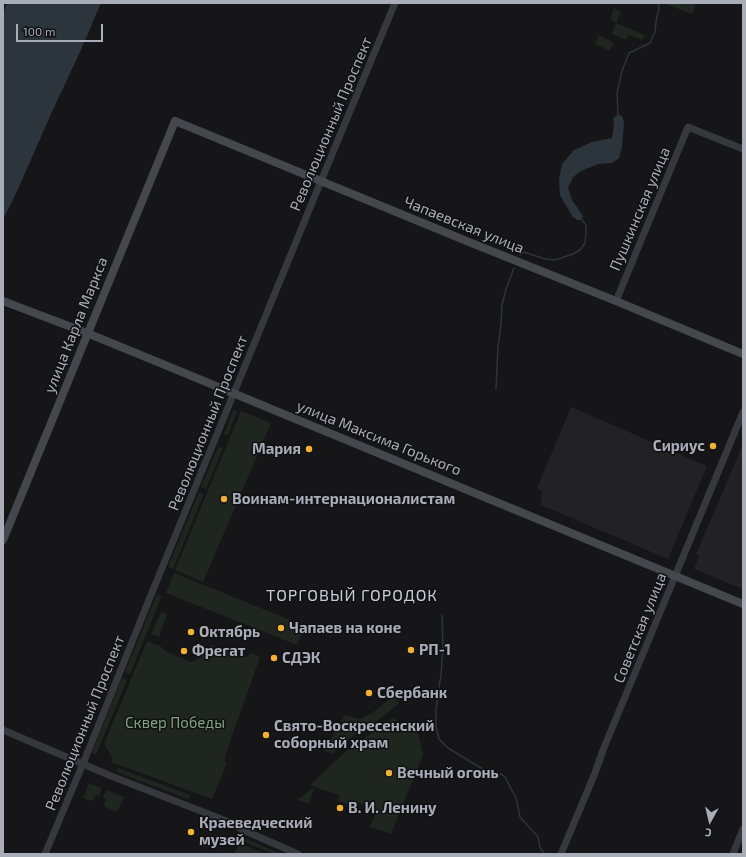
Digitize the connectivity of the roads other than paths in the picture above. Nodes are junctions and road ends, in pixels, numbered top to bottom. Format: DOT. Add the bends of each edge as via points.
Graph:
graph roads {
  1 [pos="395,3"];
  2 [pos="175,121"];
  3 [pos="743,149"];
  4 [pos="321,181"];
  5 [pos="3,301"];
  6 [pos="616,301"];
  7 [pos="87,333"];
  8 [pos="743,354"];
  9 [pos="234,394"];
  10 [pos="743,412"];
  11 [pos="3,540"];
  12 [pos="675,576"];
  13 [pos="743,604"];
  14 [pos="3,730"];
  15 [pos="82,764"];
  16 [pos="743,829"];
  17 [pos="45,854"];
  18 [pos="298,854"];
  19 [pos="561,854"];
  20 [pos="733,854"];
  1 -- 4 [label="street, Революционный Проспект"];
  2 -- 4 [label="main road, Чапаевская улица"];
  2 -- 7 [label="main road, улица Карла Маркса"];
  3 -- 6 [label="street, Пушкинская улица" via="688,127"];
  4 -- 6 [label="main road, Чапаевская улица"];
  4 -- 9 [label="street, Революционный Проспект"];
  5 -- 7 [label="main road, улица Максима Горького"];
  6 -- 8 [label="main road, Чапаевская улица"];
  7 -- 9 [label="main road, улица Максима Горького"];
  7 -- 11 [label="main road, улица Карла Маркса"];
  9 -- 12 [label="main road, улица Максима Горького"];
  9 -- 15 [label="street, Революционный Проспект"];
  10 -- 12 [label="street, Советская улица"];
  12 -- 13 [label="main road, улица Максима Горького"];
  12 -- 19 [label="street, Советская улица"];
  14 -- 15 [label="street"];
  15 -- 17 [label="street, Революционный Проспект"];
  15 -- 18 [label="street" via="229,822"];
  16 -- 20 [label="street"];
}
